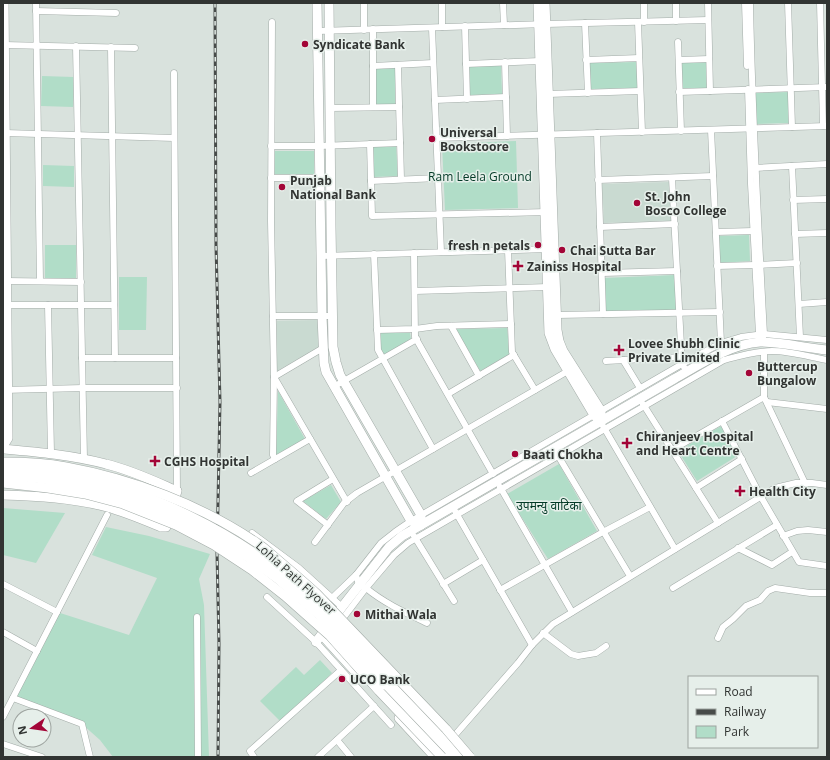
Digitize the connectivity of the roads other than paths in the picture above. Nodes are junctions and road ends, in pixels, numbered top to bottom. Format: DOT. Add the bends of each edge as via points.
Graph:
graph roads {
  1 [pos="4,3"];
  2 [pos="36,3"];
  3 [pos="317,3"];
  4 [pos="329,3"];
  5 [pos="364,3"];
  6 [pos="442,3"];
  7 [pos="503,3"];
  8 [pos="538,3"];
  9 [pos="545,3"];
  10 [pos="644,3"];
  11 [pos="676,3"];
  12 [pos="708,3"];
  13 [pos="745,3"];
  14 [pos="750,3"];
  15 [pos="788,3"];
  16 [pos="820,3"];
  17 [pos="36,11"];
  18 [pos="116,13"];
  19 [pos="824,14"];
  20 [pos="708,20"];
  21 [pos="676,21"];
  22 [pos="272,22"];
  23 [pos="641,22"];
  24 [pos="585,23"];
  25 [pos="542,24"];
  26 [pos="504,25"];
  27 [pos="464,26"];
  28 [pos="442,27"];
  29 [pos="432,28"];
  30 [pos="373,29"];
  31 [pos="364,30"];
  32 [pos="318,31"];
  33 [pos="329,31"];
  34 [pos="678,42"];
  35 [pos="4,45"];
  36 [pos="36,45"];
  37 [pos="76,46"];
  38 [pos="112,47"];
  39 [pos="135,48"];
  40 [pos="824,55"];
  41 [pos="639,58"];
  42 [pos="709,59"];
  43 [pos="586,60"];
  44 [pos="679,60"];
  45 [pos="540,61"];
  46 [pos="505,62"];
  47 [pos="433,63"];
  48 [pos="466,64"];
  49 [pos="398,65"];
  50 [pos="373,66"];
  51 [pos="174,74"];
  52 [pos="825,87"];
  53 [pos="791,88"];
  54 [pos="750,89"];
  55 [pos="640,91"];
  56 [pos="710,91"];
  57 [pos="680,92"];
  58 [pos="588,93"];
  59 [pos="548,94"];
  60 [pos="506,97"];
  61 [pos="468,99"];
  62 [pos="434,100"];
  63 [pos="399,106"];
  64 [pos="373,107"];
  65 [pos="330,108"];
  66 [pos="825,126"];
  67 [pos="792,127"];
  68 [pos="751,129"];
  69 [pos="711,130"];
  70 [pos="681,131"];
  71 [pos="642,132"];
  72 [pos="5,133"];
  73 [pos="597,133"];
  74 [pos="38,134"];
  75 [pos="78,135"];
  76 [pos="546,135"];
  77 [pos="112,136"];
  78 [pos="507,136"];
  79 [pos="174,138"];
  80 [pos="436,138"];
  81 [pos="400,142"];
  82 [pos="370,144"];
  83 [pos="330,145"];
  84 [pos="271,146"];
  85 [pos="319,146"];
  86 [pos="827,164"];
  87 [pos="792,166"];
  88 [pos="755,168"];
  89 [pos="713,176"];
  90 [pos="271,178"];
  91 [pos="320,178"];
  92 [pos="438,178"];
  93 [pos="672,178"];
  94 [pos="401,179"];
  95 [pos="598,180"];
  96 [pos="371,181"];
  97 [pos="827,198"];
  98 [pos="794,200"];
  99 [pos="4,211"];
  100 [pos="549,212"];
  101 [pos="439,214"];
  102 [pos="675,224"];
  103 [pos="600,227"];
  104 [pos="753,231"];
  105 [pos="716,232"];
  106 [pos="827,233"];
  107 [pos="795,234"];
  108 [pos="550,249"];
  109 [pos="508,250"];
  110 [pos="441,252"];
  111 [pos="414,253"];
  112 [pos="374,254"];
  113 [pos="331,255"];
  114 [pos="321,256"];
  115 [pos="797,263"];
  116 [pos="758,265"];
  117 [pos="717,266"];
  118 [pos="677,271"];
  119 [pos="602,273"];
  120 [pos="6,281"];
  121 [pos="40,281"];
  122 [pos="81,282"];
  123 [pos="548,287"];
  124 [pos="510,288"];
  125 [pos="415,291"];
  126 [pos="827,302"];
  127 [pos="799,304"];
  128 [pos="6,305"];
  129 [pos="48,305"];
  130 [pos="81,305"];
  131 [pos="114,305"];
  132 [pos="720,312"];
  133 [pos="679,313"];
  134 [pos="603,314"];
  135 [pos="557,315"];
  136 [pos="273,316"];
  137 [pos="322,316"];
  138 [pos="332,316"];
  139 [pos="511,324"];
  140 [pos="452,326"];
  141 [pos="415,329"];
  142 [pos="377,330"];
  143 [pos="800,337"];
  144 [pos="417,340"];
  145 [pos="827,340"];
  146 [pos="721,343"];
  147 [pos="760,343"];
  148 [pos="323,348"];
  149 [pos="827,350"];
  150 [pos="514,355"];
  151 [pos="682,357"];
  152 [pos="82,358"];
  153 [pos="115,358"];
  154 [pos="176,358"];
  155 [pos="383,359"];
  156 [pos="623,360"];
  157 [pos="827,360"];
  158 [pos="606,361"];
  159 [pos="684,368"];
  160 [pos="568,371"];
  161 [pos="479,376"];
  162 [pos="274,377"];
  163 [pos="344,381"];
  164 [pos="335,386"];
  165 [pos="83,388"];
  166 [pos="176,388"];
  167 [pos="640,388"];
  168 [pos="50,389"];
  169 [pos="5,390"];
  170 [pos="535,390"];
  171 [pos="448,394"];
  172 [pos="765,399"];
  173 [pos="642,402"];
  174 [pos="825,408"];
  175 [pos="827,416"];
  176 [pos="600,419"];
  177 [pos="722,421"];
  178 [pos="468,429"];
  179 [pos="310,439"];
  180 [pos="3,446"];
  181 [pos="3,449"];
  182 [pos="433,449"];
  183 [pos="672,450"];
  184 [pos="556,452"];
  185 [pos="50,453"];
  186 [pos="84,459"];
  187 [pos="275,459"];
  188 [pos="742,459"];
  189 [pos="3,462"];
  190 [pos="3,468"];
  191 [pos="395,471"];
  192 [pos="251,473"];
  193 [pos="3,475"];
  194 [pos="386,476"];
  195 [pos="333,478"];
  196 [pos="497,481"];
  197 [pos="3,483"];
  198 [pos="805,483"];
  199 [pos="827,485"];
  200 [pos="48,488"];
  201 [pos="696,488"];
  202 [pos="3,490"];
  203 [pos="177,491"];
  204 [pos="3,495"];
  205 [pos="761,497"];
  206 [pos="346,502"];
  207 [pos="650,507"];
  208 [pos="455,511"];
  209 [pos="107,515"];
  210 [pos="421,515"];
  211 [pos="411,521"];
  212 [pos="718,523"];
  213 [pos="328,525"];
  214 [pos="421,525"];
  215 [pos="777,525"];
  216 [pos="604,532"];
  217 [pos="827,532"];
  218 [pos="252,533"];
  219 [pos="413,535"];
  220 [pos="783,536"];
  221 [pos="314,542"];
  222 [pos="738,548"];
  223 [pos="675,549"];
  224 [pos="792,552"];
  225 [pos="483,560"];
  226 [pos="545,565"];
  227 [pos="827,566"];
  228 [pos="356,575"];
  229 [pos="630,576"];
  230 [pos="3,584"];
  231 [pos="443,584"];
  232 [pos="363,586"];
  233 [pos="674,588"];
  234 [pos="500,590"];
  235 [pos="827,593"];
  236 [pos="267,597"];
  237 [pos="332,598"];
  238 [pos="454,601"];
  239 [pos="342,611"];
  240 [pos="57,612"];
  241 [pos="572,612"];
  242 [pos="197,618"];
  243 [pos="427,623"];
  244 [pos="3,632"];
  245 [pos="543,633"];
  246 [pos="319,638"];
  247 [pos="718,638"];
  248 [pos="532,645"];
  249 [pos="606,646"];
  250 [pos="37,651"];
  251 [pos="341,670"];
  252 [pos="386,683"];
  253 [pos="13,698"];
  254 [pos="6,704"];
  255 [pos="374,706"];
  256 [pos="3,717"];
  257 [pos="391,725"];
  258 [pos="455,735"];
  259 [pos="337,740"];
  260 [pos="3,744"];
  261 [pos="42,757"];
  262 [pos="90,757"];
  263 [pos="198,757"];
  264 [pos="254,757"];
  265 [pos="318,757"];
  266 [pos="351,757"];
  267 [pos="435,757"];
  268 [pos="442,757"];
  269 [pos="453,757"];
  270 [pos="462,757"];
  271 [pos="470,757"];
  272 [pos="474,757"];
  1 -- 35 [label="street"];
  2 -- 17 [label="street"];
  3 -- 32 [label="street"];
  4 -- 33 [label="street"];
  5 -- 31 [label="street"];
  6 -- 28 [label="street"];
  7 -- 26 [label="street"];
  8 -- 25 [label="street"];
  9 -- 25 [label="street"];
  10 -- 23 [label="street"];
  11 -- 21 [label="street"];
  12 -- 20 [label="street"];
  13 -- 54 [label="street"];
  14 -- 54 [label="street"];
  15 -- 53 [label="street"];
  16 -- 19 [label="street"];
  17 -- 18 [label="street"];
  17 -- 36 [label="street"];
  19 -- 40 [label="street"];
  20 -- 21 [label="street"];
  20 -- 42 [label="street"];
  21 -- 23 [label="street"];
  22 -- 84 [label="street"];
  23 -- 24 [label="street"];
  23 -- 41 [label="street"];
  24 -- 25 [label="street"];
  24 -- 43 [label="street"];
  25 -- 26 [label="street"];
  25 -- 45 [label="street"];
  25 -- 59 [label="street"];
  26 -- 27 [label="street"];
  27 -- 28 [label="street"];
  27 -- 48 [label="street"];
  28 -- 29 [label="street"];
  29 -- 30 [label="street"];
  29 -- 47 [label="street"];
  30 -- 31 [label="street"];
  30 -- 50 [label="street"];
  31 -- 33 [label="street"];
  32 -- 33 [label="street"];
  32 -- 85 [label="street"];
  33 -- 65 [label="street"];
  34 -- 44 [label="street"];
  35 -- 36 [label="street"];
  35 -- 72 [label="street"];
  36 -- 37 [label="street"];
  36 -- 74 [label="street"];
  37 -- 38 [label="street"];
  37 -- 75 [label="street"];
  38 -- 39 [label="street"];
  38 -- 77 [label="street"];
  40 -- 52 [label="street"];
  41 -- 43 [label="street"];
  41 -- 55 [label="street"];
  42 -- 44 [label="street"];
  42 -- 56 [label="street"];
  43 -- 58 [label="street"];
  44 -- 57 [label="street"];
  45 -- 46 [label="street"];
  45 -- 76 [label="street"];
  46 -- 48 [label="street"];
  46 -- 60 [label="street"];
  47 -- 49 [label="street"];
  47 -- 62 [label="street"];
  48 -- 61 [label="street"];
  49 -- 50 [label="street"];
  49 -- 63 [label="street"];
  50 -- 64 [label="street"];
  51 -- 79 [label="street"];
  52 -- 53 [label="street"];
  52 -- 66 [label="street"];
  53 -- 54 [label="street"];
  53 -- 67 [label="street"];
  54 -- 56 [label="street"];
  54 -- 68 [label="street"];
  55 -- 58 [label="street"];
  55 -- 71 [label="street"];
  56 -- 57 [label="street"];
  57 -- 70 [label="street"];
  58 -- 59 [label="street"];
  59 -- 76 [label="street"];
  60 -- 61 [label="street"];
  60 -- 78 [label="street"];
  61 -- 62 [label="street"];
  62 -- 80 [label="street"];
  63 -- 64 [label="street"];
  63 -- 81 [label="street"];
  64 -- 65 [label="street"];
  65 -- 83 [label="street"];
  66 -- 67 [label="street"];
  67 -- 68 [label="street"];
  68 -- 69 [label="street"];
  68 -- 88 [label="street"];
  68 -- 104 [label="street"];
  69 -- 70 [label="street"];
  69 -- 89 [label="street"];
  70 -- 71 [label="street"];
  71 -- 73 [label="street"];
  72 -- 74 [label="street"];
  72 -- 99 [label="street"];
  73 -- 76 [label="street"];
  73 -- 95 [label="street"];
  74 -- 75 [label="street"];
  74 -- 121 [label="street"];
  75 -- 77 [label="street"];
  75 -- 122 [label="street"];
  76 -- 78 [label="street"];
  76 -- 100 [label="street"];
  77 -- 79 [label="street"];
  77 -- 131 [label="street"];
  78 -- 80 [label="street"];
  79 -- 154 [label="street"];
  80 -- 92 [label="street"];
  81 -- 82 [label="street"];
  81 -- 94 [label="street"];
  82 -- 83 [label="street"];
  82 -- 96 [label="street"];
  83 -- 85 [label="street"];
  83 -- 113 [label="street"];
  84 -- 85 [label="street"];
  84 -- 90 [label="street"];
  85 -- 91 [label="street"];
  86 -- 87 [label="street"];
  87 -- 88 [label="street"];
  87 -- 98 [label="street"];
  88 -- 116 [label="street"];
  89 -- 93 [label="street"];
  89 -- 105 [label="street"];
  90 -- 91 [label="street"];
  90 -- 136 [label="street"];
  91 -- 114 [label="street"];
  92 -- 94 [label="street"];
  92 -- 101 [label="street"];
  93 -- 95 [label="street"];
  93 -- 102 [label="street"];
  94 -- 96 [label="street"];
  95 -- 103 [label="street"];
  96 -- 101 [label="street" via="372,216"];
  97 -- 98 [label="street"];
  98 -- 107 [label="street"];
  99 -- 120 [label="street"];
  100 -- 101 [label="street"];
  100 -- 108 [label="street"];
  101 -- 110 [label="street"];
  102 -- 103 [label="street"];
  102 -- 118 [label="street"];
  103 -- 119 [label="street"];
  104 -- 105 [label="street"];
  104 -- 116 [label="street"];
  105 -- 117 [label="street"];
  106 -- 107 [label="street"];
  107 -- 115 [label="street"];
  108 -- 109 [label="street"];
  108 -- 123 [label="street"];
  108 -- 135 [label="street"];
  109 -- 110 [label="street"];
  109 -- 124 [label="street"];
  110 -- 111 [label="street"];
  111 -- 112 [label="street"];
  111 -- 125 [label="street"];
  112 -- 113 [label="street"];
  112 -- 142 [label="street"];
  113 -- 114 [label="street"];
  113 -- 138 [label="street"];
  114 -- 137 [label="street"];
  115 -- 116 [label="street"];
  115 -- 127 [label="street"];
  116 -- 117 [label="street"];
  116 -- 147 [label="street"];
  117 -- 132 [label="street"];
  118 -- 119 [label="street"];
  118 -- 133 [label="street"];
  119 -- 134 [label="street"];
  120 -- 121 [label="street"];
  120 -- 128 [label="street"];
  121 -- 122 [label="street"];
  122 -- 130 [label="street"];
  123 -- 124 [label="street"];
  123 -- 160 [label="street" via="549,333"];
  124 -- 125 [label="street"];
  124 -- 139 [label="street"];
  125 -- 141 [label="street"];
  126 -- 127 [label="street"];
  127 -- 143 [label="street"];
  128 -- 129 [label="street"];
  128 -- 169 [label="street"];
  129 -- 130 [label="street"];
  129 -- 168 [label="street"];
  130 -- 131 [label="street"];
  130 -- 152 [label="street"];
  131 -- 153 [label="street"];
  132 -- 133 [label="street"];
  132 -- 146 [label="street"];
  133 -- 134 [label="street"];
  133 -- 151 [label="street"];
  134 -- 135 [label="street"];
  135 -- 176 [label="street" via="559,341"];
  136 -- 137 [label="street"];
  136 -- 162 [label="street"];
  137 -- 138 [label="street"];
  137 -- 148 [label="street"];
  138 -- 163 [label="street" via="333,347"];
  139 -- 140 [label="street"];
  139 -- 150 [label="street"];
  140 -- 141 [label="street"];
  140 -- 161 [label="street"];
  141 -- 142 [label="street"];
  141 -- 144 [label="street"];
  142 -- 155 [label="street" via="378,350"];
  143 -- 145 [label="street"];
  143 -- 147 [label="street"];
  144 -- 155 [label="street"];
  144 -- 171 [label="street"];
  146 -- 147 [label="street" via="741,337"];
  146 -- 159 [label="street"];
  147 -- 149 [label="street"];
  147 -- 157 [label="street" via="772,351"];
  147 -- 159 [label="street" via="738,347"];
  147 -- 172 [label="street"];
  147 -- 173 [label="street" via="747,354 724,360"];
  148 -- 162 [label="street"];
  148 -- 164 [label="street" via="326,372"];
  150 -- 161 [label="street"];
  150 -- 170 [label="street"];
  151 -- 156 [label="street"];
  151 -- 159 [label="street"];
  152 -- 153 [label="street"];
  152 -- 165 [label="street"];
  153 -- 154 [label="street"];
  154 -- 166 [label="street"];
  155 -- 163 [label="street"];
  155 -- 182 [label="street"];
  156 -- 158 [label="street"];
  156 -- 167 [label="street"];
  159 -- 167 [label="street"];
  159 -- 173 [label="street"];
  160 -- 170 [label="street"];
  160 -- 176 [label="street"];
  161 -- 171 [label="street"];
  162 -- 179 [label="street"];
  162 -- 187 [label="street"];
  163 -- 164 [label="street"];
  163 -- 191 [label="street"];
  164 -- 194 [label="street"];
  165 -- 166 [label="street"];
  165 -- 168 [label="street"];
  165 -- 186 [label="street"];
  166 -- 203 [label="street"];
  167 -- 176 [label="street"];
  168 -- 169 [label="street"];
  168 -- 185 [label="street"];
  169 -- 180 [label="street" via="8,438"];
  170 -- 178 [label="street"];
  171 -- 178 [label="street"];
  172 -- 174 [label="street"];
  172 -- 177 [label="street"];
  172 -- 198 [label="street"];
  173 -- 176 [label="street"];
  173 -- 183 [label="street"];
  174 -- 175 [label="street"];
  176 -- 184 [label="street"];
  176 -- 196 [label="street"];
  176 -- 207 [label="street"];
  177 -- 183 [label="street"];
  177 -- 188 [label="street"];
  178 -- 182 [label="street"];
  178 -- 196 [label="street"];
  179 -- 187 [label="street"];
  179 -- 195 [label="street"];
  181 -- 185 [label="street"];
  182 -- 191 [label="street"];
  183 -- 201 [label="street"];
  184 -- 196 [label="street"];
  184 -- 216 [label="street"];
  185 -- 186 [label="street"];
  186 -- 203 [label="street" via="139,474"];
  187 -- 192 [label="street"];
  188 -- 201 [label="street"];
  188 -- 205 [label="street"];
  189 -- 271 [label="street, Lohia Path Flyover, bridge" via="66,467 113,478 205,512 258,543 317,594"];
  190 -- 252 [label="street, Lohia Path Flyover, bridge" via="75,476 124,489 174,508 217,530 253,552 289,579 322,609"];
  191 -- 194 [label="street"];
  191 -- 210 [label="street"];
  193 -- 252 [label="street, Lohia Path Flyover, bridge" via="59,481 121,495 175,516 216,538 249,558 318,614"];
  194 -- 206 [label="street"];
  194 -- 211 [label="street"];
  195 -- 206 [label="street"];
  195 -- 213 [label="street" via="297,501"];
  196 -- 208 [label="street"];
  196 -- 210 [label="street"];
  196 -- 226 [label="street"];
  197 -- 200 [label="street, Lohia Path Flyover, bridge"];
  198 -- 199 [label="street"];
  198 -- 205 [label="street" via="796,482 775,488"];
  200 -- 202 [label="street, bridge"];
  200 -- 268 [label="street, Lohia Path Flyover, bridge" via="123,504 176,525 252,570 330,636"];
  201 -- 212 [label="street"];
  203 -- 204 [label="street" via="166,527 125,512 85,502"];
  205 -- 212 [label="street"];
  205 -- 215 [label="street"];
  206 -- 213 [label="street"];
  207 -- 216 [label="street"];
  207 -- 223 [label="street"];
  208 -- 214 [label="street"];
  208 -- 219 [label="street"];
  208 -- 225 [label="street"];
  209 -- 240 [label="street"];
  210 -- 211 [label="street"];
  210 -- 214 [label="street"];
  211 -- 214 [label="street"];
  211 -- 228 [label="street" via="381,543"];
  212 -- 223 [label="street"];
  213 -- 221 [label="street"];
  214 -- 219 [label="street"];
  215 -- 220 [label="street"];
  215 -- 222 [label="street"];
  216 -- 226 [label="street"];
  216 -- 229 [label="street"];
  217 -- 220 [label="street" via="808,530"];
  218 -- 237 [label="street" via="299,568"];
  219 -- 231 [label="street"];
  219 -- 232 [label="street" via="402,536 389,548"];
  220 -- 224 [label="street"];
  222 -- 224 [label="street" via="772,565"];
  222 -- 233 [label="street"];
  223 -- 229 [label="street"];
  224 -- 227 [label="street" via="798,562"];
  225 -- 231 [label="street"];
  225 -- 234 [label="street"];
  226 -- 234 [label="street"];
  226 -- 241 [label="street"];
  228 -- 232 [label="street"];
  228 -- 237 [label="street"];
  229 -- 241 [label="street"];
  230 -- 240 [label="street"];
  231 -- 238 [label="street"];
  232 -- 239 [label="street"];
  232 -- 243 [label="street" via="402,611"];
  234 -- 248 [label="street"];
  235 -- 247 [label="street" via="775,588 768,591 760,600 746,606 723,626"];
  236 -- 246 [label="street"];
  237 -- 239 [label="street"];
  239 -- 246 [label="street"];
  239 -- 258 [label="street"];
  240 -- 250 [label="street"];
  241 -- 245 [label="street"];
  242 -- 263 [label="street"];
  244 -- 250 [label="street"];
  245 -- 248 [label="street"];
  245 -- 249 [label="street" via="571,654 578,656 596,653"];
  246 -- 251 [label="street"];
  246 -- 267 [label="street"];
  248 -- 258 [label="street"];
  250 -- 253 [label="street"];
  251 -- 255 [label="street"];
  251 -- 264 [label="street" via="250,751"];
  252 -- 269 [label="street, Lohia Path Flyover"];
  252 -- 270 [label="street, Lohia Path Flyover" via="423,716"];
  253 -- 254 [label="street"];
  253 -- 262 [label="street" via="82,724"];
  254 -- 256 [label="street"];
  255 -- 257 [label="street"];
  255 -- 259 [label="street"];
  258 -- 272 [label="street"];
  259 -- 265 [label="street"];
  259 -- 266 [label="street"];
  260 -- 261 [label="street"];
}
